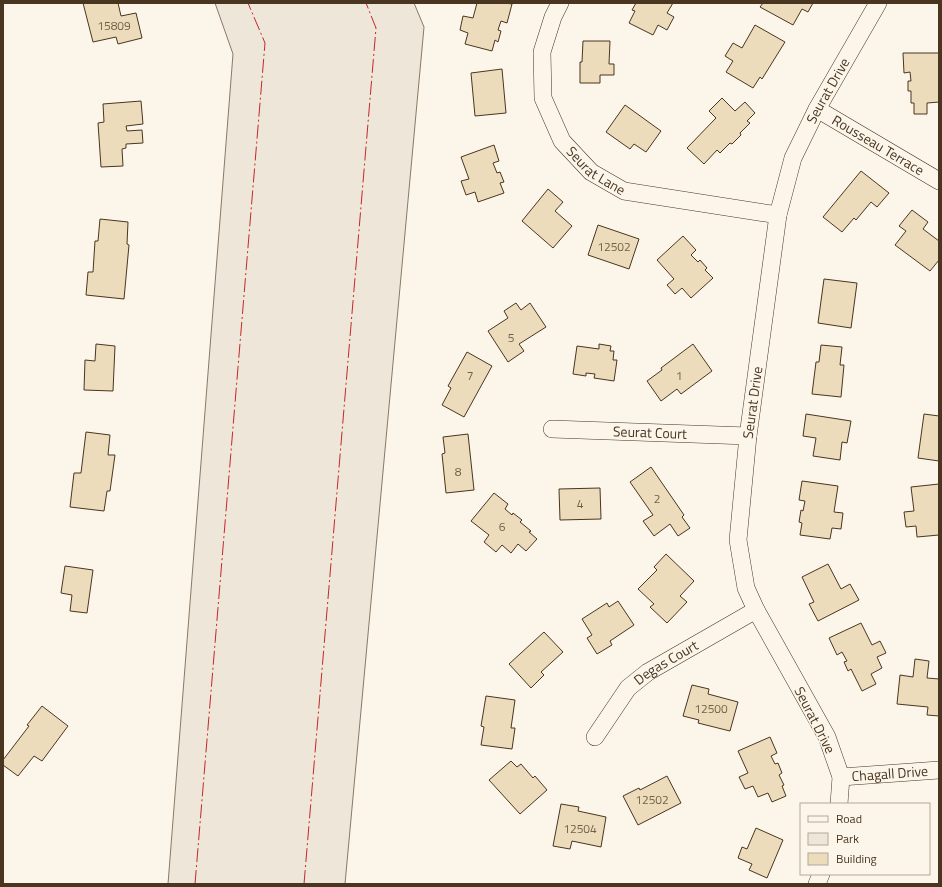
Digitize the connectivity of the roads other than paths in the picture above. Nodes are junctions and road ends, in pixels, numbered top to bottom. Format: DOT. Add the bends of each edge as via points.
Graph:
graph roads {
  1 [pos="560,3"];
  2 [pos="878,3"];
  3 [pos="817,109"];
  4 [pos="939,181"];
  5 [pos="778,216"];
  6 [pos="552,429"];
  7 [pos="748,436"];
  8 [pos="756,610"];
  9 [pos="595,737"];
  10 [pos="939,770"];
  11 [pos="841,778"];
  12 [pos="839,803"];
  1 -- 5 [label="street, Seurat Lane" via="542,52 543,98 562,141 591,172 624,190"];
  2 -- 3 [label="street, Seurat Drive"];
  3 -- 4 [label="street, Rousseau Terrace"];
  3 -- 5 [label="street, Seurat Drive" via="793,158"];
  5 -- 7 [label="street, Seurat Drive"];
  6 -- 7 [label="street, Seurat Court"];
  7 -- 8 [label="street, Seurat Drive" via="738,540 746,588"];
  8 -- 9 [label="street, Degas Court" via="648,672 628,688"];
  8 -- 11 [label="street, Seurat Drive" via="827,737"];
  10 -- 11 [label="street, Chagall Drive"];
  11 -- 12 [label="street, Seurat Drive"];
}
